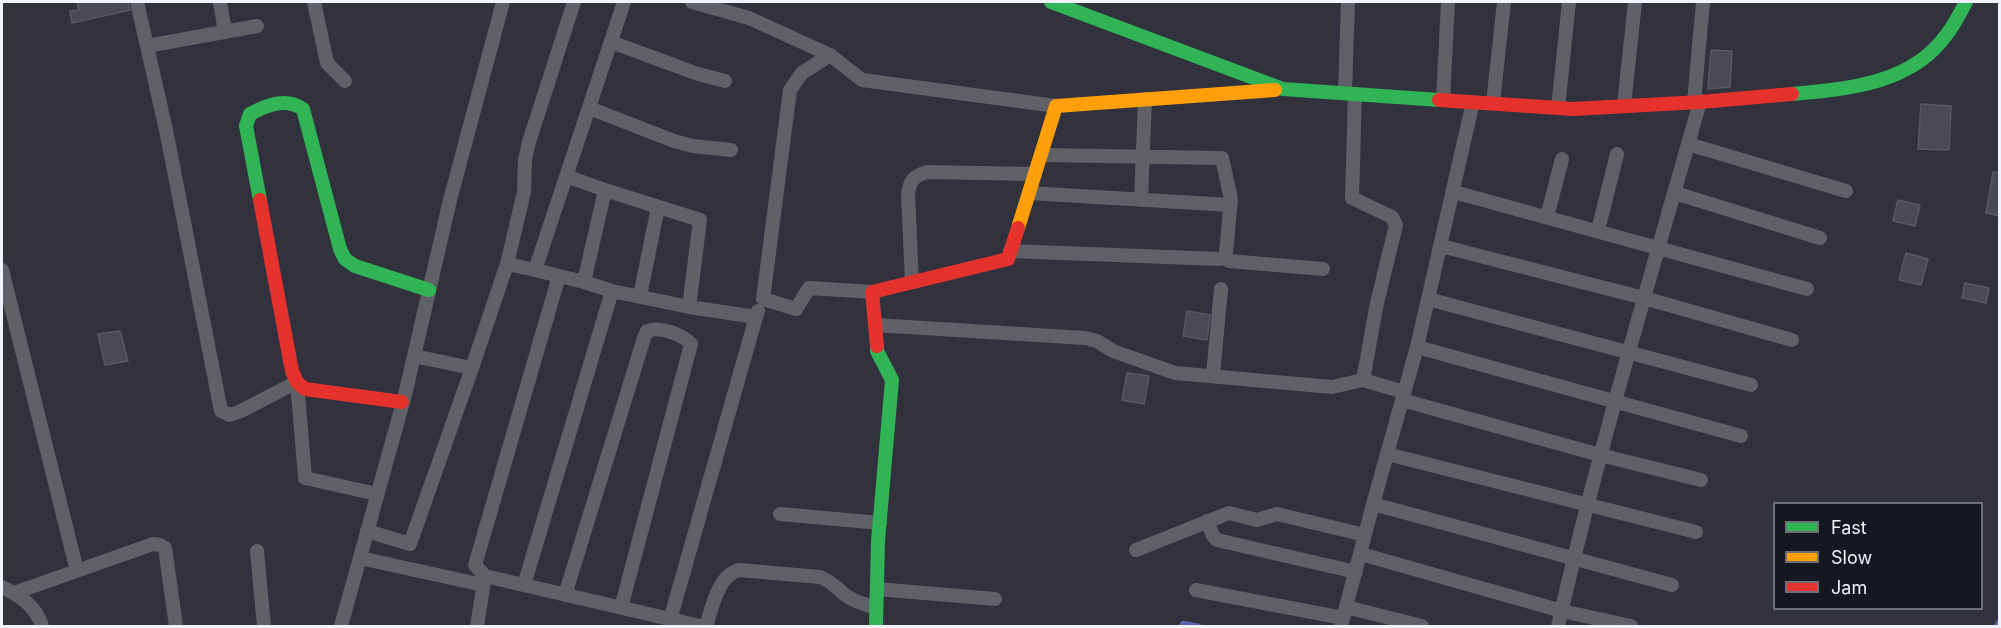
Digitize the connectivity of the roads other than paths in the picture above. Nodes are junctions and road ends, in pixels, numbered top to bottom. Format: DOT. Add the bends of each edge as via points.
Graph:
graph roads {
  1 [pos="137,2"];
  2 [pos="220,2"];
  3 [pos="314,2"];
  4 [pos="503,2"];
  5 [pos="574,2"];
  6 [pos="624,2"];
  7 [pos="692,2"];
  8 [pos="1051,2"];
  9 [pos="1348,2"];
  10 [pos="1448,2"];
  11 [pos="1504,2"];
  12 [pos="1569,2"];
  13 [pos="1635,2"];
  14 [pos="1703,2"];
  15 [pos="1966,2"];
  16 [pos="257,26"];
  17 [pos="225,32"];
  18 [pos="611,42"];
  19 [pos="147,46"];
  20 [pos="830,55"];
  21 [pos="345,81"];
  22 [pos="725,81"];
  23 [pos="1283,89"];
  24 [pos="1350,94"];
  25 [pos="1145,99"];
  26 [pos="1443,100"];
  27 [pos="1473,102"];
  28 [pos="1697,102"];
  29 [pos="1493,103"];
  30 [pos="1624,105"];
  31 [pos="1056,106"];
  32 [pos="589,108"];
  33 [pos="1558,108"];
  34 [pos="1688,144"];
  35 [pos="730,150"];
  36 [pos="1617,154"];
  37 [pos="1041,155"];
  38 [pos="1142,156"];
  39 [pos="1562,159"];
  40 [pos="1035,174"];
  41 [pos="566,176"];
  42 [pos="605,190"];
  43 [pos="1846,191"];
  44 [pos="1454,192"];
  45 [pos="1029,193"];
  46 [pos="1675,193"];
  47 [pos="1141,200"];
  48 [pos="1230,205"];
  49 [pos="658,207"];
  50 [pos="1547,217"];
  51 [pos="1598,230"];
  52 [pos="1820,238"];
  53 [pos="1441,246"];
  54 [pos="1659,247"];
  55 [pos="1010,251"];
  56 [pos="1224,257"];
  57 [pos="507,264"];
  58 [pos="1323,269"];
  59 [pos="2,270"];
  60 [pos="535,270"];
  61 [pos="559,276"];
  62 [pos="584,282"];
  63 [pos="912,282"];
  64 [pos="1221,289"];
  65 [pos="1807,289"];
  66 [pos="429,290"];
  67 [pos="612,291"];
  68 [pos="872,292"];
  69 [pos="640,296"];
  70 [pos="1644,298"];
  71 [pos="763,299"];
  72 [pos="1428,299"];
  73 [pos="689,307"];
  74 [pos="756,317"];
  75 [pos="875,326"];
  76 [pos="1792,340"];
  77 [pos="1417,347"];
  78 [pos="1628,351"];
  79 [pos="414,356"];
  80 [pos="472,368"];
  81 [pos="1213,375"];
  82 [pos="1363,380"];
  83 [pos="297,382"];
  84 [pos="1751,385"];
  85 [pos="1403,396"];
  86 [pos="1615,400"];
  87 [pos="402,402"];
  88 [pos="1741,436"];
  89 [pos="1387,454"];
  90 [pos="1600,455"];
  91 [pos="1701,480"];
  92 [pos="377,494"];
  93 [pos="1373,504"];
  94 [pos="1588,506"];
  95 [pos="780,514"];
  96 [pos="1207,521"];
  97 [pos="880,523"];
  98 [pos="367,531"];
  99 [pos="1696,532"];
  100 [pos="1365,535"];
  101 [pos="1136,550"];
  102 [pos="257,551"];
  103 [pos="1361,554"];
  104 [pos="360,558"];
  105 [pos="1574,558"];
  106 [pos="77,571"];
  107 [pos="1356,572"];
  108 [pos="484,580"];
  109 [pos="524,585"];
  110 [pos="1672,585"];
  111 [pos="877,589"];
  112 [pos="8,590"];
  113 [pos="1196,590"];
  114 [pos="565,595"];
  115 [pos="995,599"];
  116 [pos="621,608"];
  117 [pos="876,608"];
  118 [pos="1562,611"];
  119 [pos="1343,617"];
  120 [pos="670,620"];
  121 [pos="42,627"];
  122 [pos="176,627"];
  123 [pos="264,627"];
  124 [pos="341,627"];
  125 [pos="477,627"];
  126 [pos="700,627"];
  127 [pos="706,627"];
  128 [pos="876,627"];
  129 [pos="1422,627"];
  130 [pos="1558,627"];
  131 [pos="1631,627"];
  1 -- 19 [label="street"];
  2 -- 17 [label="street"];
  3 -- 21 [label="street" via="327,63"];
  4 -- 66 [label="street"];
  5 -- 57 [label="street" via="529,141 524,192"];
  6 -- 18 [label="street"];
  7 -- 20 [label="street" via="749,18"];
  8 -- 23 [label="street"];
  9 -- 24 [label="street"];
  10 -- 26 [label="street"];
  11 -- 29 [label="street"];
  12 -- 33 [label="street"];
  13 -- 30 [label="street"];
  14 -- 28 [label="street"];
  15 -- 28 [label="street" via="1947,35 1930,53 1884,80 1844,89"];
  16 -- 17 [label="street"];
  17 -- 19 [label="street"];
  18 -- 22 [label="street"];
  18 -- 32 [label="street"];
  19 -- 83 [label="street" via="221,411 230,415 241,411"];
  20 -- 31 [label="street" via="862,80"];
  20 -- 71 [label="street" via="802,73 790,90"];
  23 -- 24 [label="street"];
  23 -- 25 [label="street"];
  24 -- 26 [label="street"];
  24 -- 82 [label="street" via="1352,198 1392,217 1396,225"];
  25 -- 31 [label="street"];
  25 -- 38 [label="street"];
  26 -- 27 [label="street"];
  27 -- 29 [label="street"];
  27 -- 44 [label="street"];
  28 -- 30 [label="street"];
  28 -- 34 [label="street"];
  29 -- 33 [label="street"];
  30 -- 33 [label="street"];
  31 -- 37 [label="street"];
  32 -- 35 [label="street" via="674,141"];
  32 -- 41 [label="street"];
  34 -- 43 [label="street"];
  34 -- 46 [label="street"];
  36 -- 51 [label="street"];
  37 -- 38 [label="street"];
  37 -- 40 [label="street"];
  38 -- 47 [label="street"];
  38 -- 48 [label="street" via="1222,158"];
  39 -- 50 [label="street"];
  40 -- 45 [label="street"];
  40 -- 63 [label="street" via="927,172 914,176 908,194"];
  41 -- 42 [label="street"];
  41 -- 60 [label="street"];
  42 -- 49 [label="street"];
  42 -- 62 [label="street"];
  44 -- 50 [label="street"];
  44 -- 53 [label="street"];
  45 -- 47 [label="street"];
  45 -- 55 [label="street"];
  46 -- 52 [label="street"];
  46 -- 54 [label="street"];
  47 -- 48 [label="street"];
  48 -- 56 [label="street"];
  49 -- 69 [label="street"];
  49 -- 73 [label="street" via="700,220"];
  50 -- 51 [label="street"];
  51 -- 54 [label="street"];
  53 -- 70 [label="street"];
  53 -- 72 [label="street"];
  54 -- 65 [label="street"];
  54 -- 70 [label="street"];
  55 -- 56 [label="street"];
  55 -- 63 [label="street" via="1008,259"];
  56 -- 58 [label="street" via="1229,261"];
  57 -- 60 [label="street"];
  57 -- 80 [label="street"];
  59 -- 106 [label="street"];
  60 -- 61 [label="street"];
  61 -- 62 [label="street"];
  61 -- 108 [label="street" via="475,565"];
  62 -- 67 [label="street"];
  63 -- 68 [label="street"];
  64 -- 81 [label="street"];
  66 -- 79 [label="street"];
  66 -- 83 [label="street" via="355,266 345,259 303,109 298,104 271,105 250,114 246,126"];
  67 -- 69 [label="street"];
  67 -- 109 [label="street"];
  68 -- 71 [label="street" via="809,288 796,309"];
  68 -- 75 [label="street"];
  69 -- 73 [label="street"];
  70 -- 76 [label="street"];
  70 -- 78 [label="street"];
  71 -- 74 [label="street"];
  72 -- 77 [label="street"];
  72 -- 78 [label="street"];
  73 -- 74 [label="street"];
  74 -- 120 [label="street"];
  75 -- 81 [label="street" via="1085,338 1167,371"];
  75 -- 97 [label="street" via="877,351 892,380"];
  77 -- 85 [label="street"];
  77 -- 86 [label="street"];
  78 -- 84 [label="street"];
  78 -- 86 [label="street"];
  79 -- 80 [label="street"];
  79 -- 87 [label="street"];
  80 -- 98 [label="street" via="411,544"];
  81 -- 82 [label="street" via="1332,387"];
  82 -- 85 [label="street"];
  83 -- 87 [label="street" via="304,389"];
  83 -- 92 [label="street" via="305,478"];
  85 -- 89 [label="street"];
  85 -- 90 [label="street"];
  86 -- 88 [label="street"];
  86 -- 90 [label="street"];
  87 -- 92 [label="street"];
  89 -- 93 [label="street"];
  89 -- 94 [label="street"];
  90 -- 91 [label="street"];
  90 -- 94 [label="street"];
  92 -- 98 [label="street"];
  93 -- 100 [label="street"];
  93 -- 105 [label="street"];
  94 -- 99 [label="street"];
  94 -- 105 [label="street"];
  95 -- 97 [label="street"];
  96 -- 100 [label="street" via="1229,513 1257,520 1277,514"];
  96 -- 101 [label="street"];
  96 -- 107 [label="street" via="1217,540"];
  97 -- 111 [label="street"];
  98 -- 104 [label="street"];
  100 -- 103 [label="street"];
  102 -- 123 [label="street"];
  103 -- 107 [label="street"];
  103 -- 118 [label="street"];
  104 -- 108 [label="street"];
  104 -- 124 [label="street"];
  105 -- 110 [label="street"];
  105 -- 118 [label="street"];
  106 -- 112 [label="street"];
  106 -- 122 [label="street" via="153,544 160,545 165,549"];
  107 -- 119 [label="street"];
  108 -- 109 [label="street"];
  108 -- 125 [label="street"];
  109 -- 114 [label="street"];
  111 -- 115 [label="street"];
  111 -- 117 [label="street"];
  112 -- 121 [label="street" via="31,606"];
  113 -- 119 [label="street"];
  114 -- 116 [label="street"];
  114 -- 116 [label="street" via="644,338 654,328 686,338 691,344"];
  116 -- 120 [label="street"];
  117 -- 127 [label="street" via="845,595 831,580 739,570 730,572 723,580"];
  117 -- 128 [label="street"];
  118 -- 130 [label="street"];
  118 -- 131 [label="street"];
  119 -- 129 [label="street"];
  120 -- 126 [label="street"];
}
